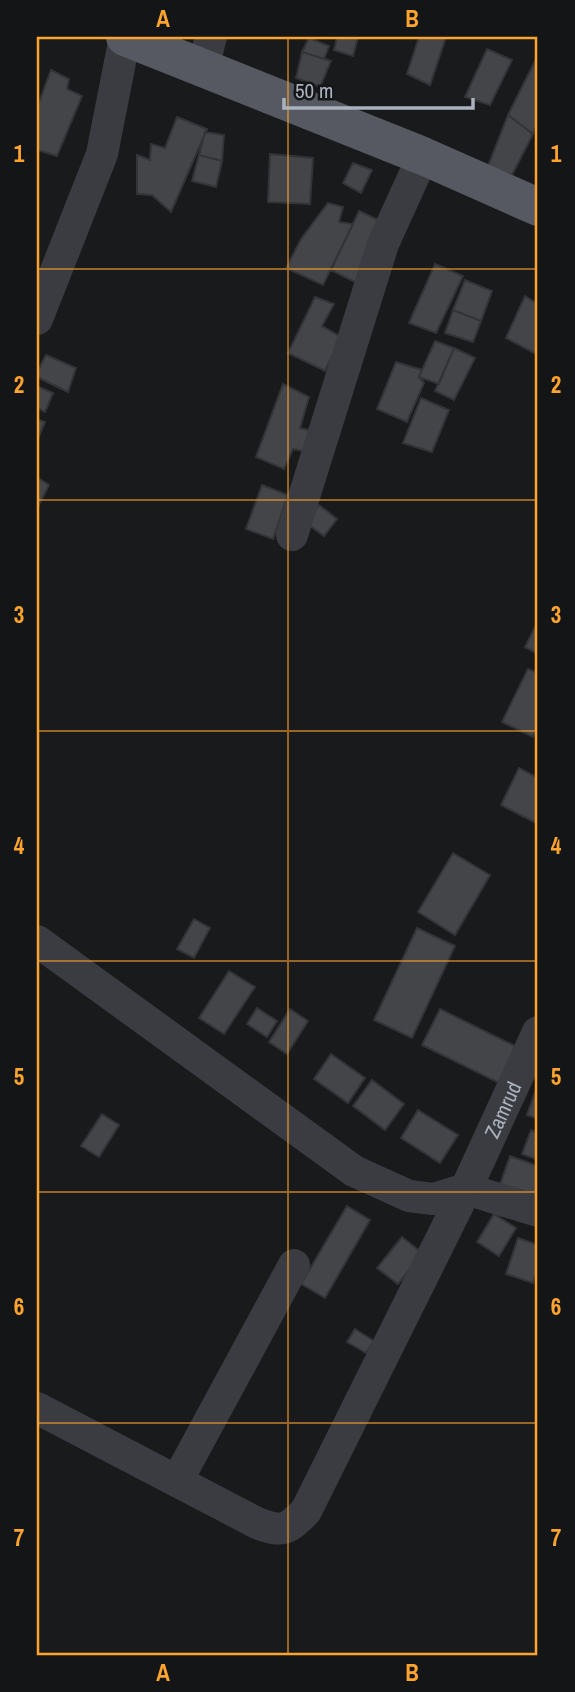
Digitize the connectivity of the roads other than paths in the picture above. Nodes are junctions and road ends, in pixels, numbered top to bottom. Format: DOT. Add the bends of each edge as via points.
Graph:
graph roads {
  1 [pos="125,37"];
  2 [pos="207,52"];
  3 [pos="422,156"];
  4 [pos="538,206"];
  5 [pos="37,319"];
  6 [pos="292,534"];
  7 [pos="37,941"];
  8 [pos="538,1032"];
  9 [pos="466,1189"];
  10 [pos="538,1211"];
  11 [pos="294,1265"];
  12 [pos="37,1408"];
  13 [pos="177,1482"];
  1 -- 2 [label="main road"];
  1 -- 5 [label="street" via="102,153"];
  2 -- 3 [label="main road"];
  3 -- 4 [label="main road"];
  3 -- 6 [label="street" via="383,244"];
  7 -- 9 [label="street" via="354,1171 409,1196 433,1199"];
  8 -- 9 [label="street, Zamrud"];
  9 -- 10 [label="street"];
  9 -- 13 [label="street, Zamrud" via="306,1511 291,1526 275,1530"];
  11 -- 13 [label="street"];
  12 -- 13 [label="street"];
}
